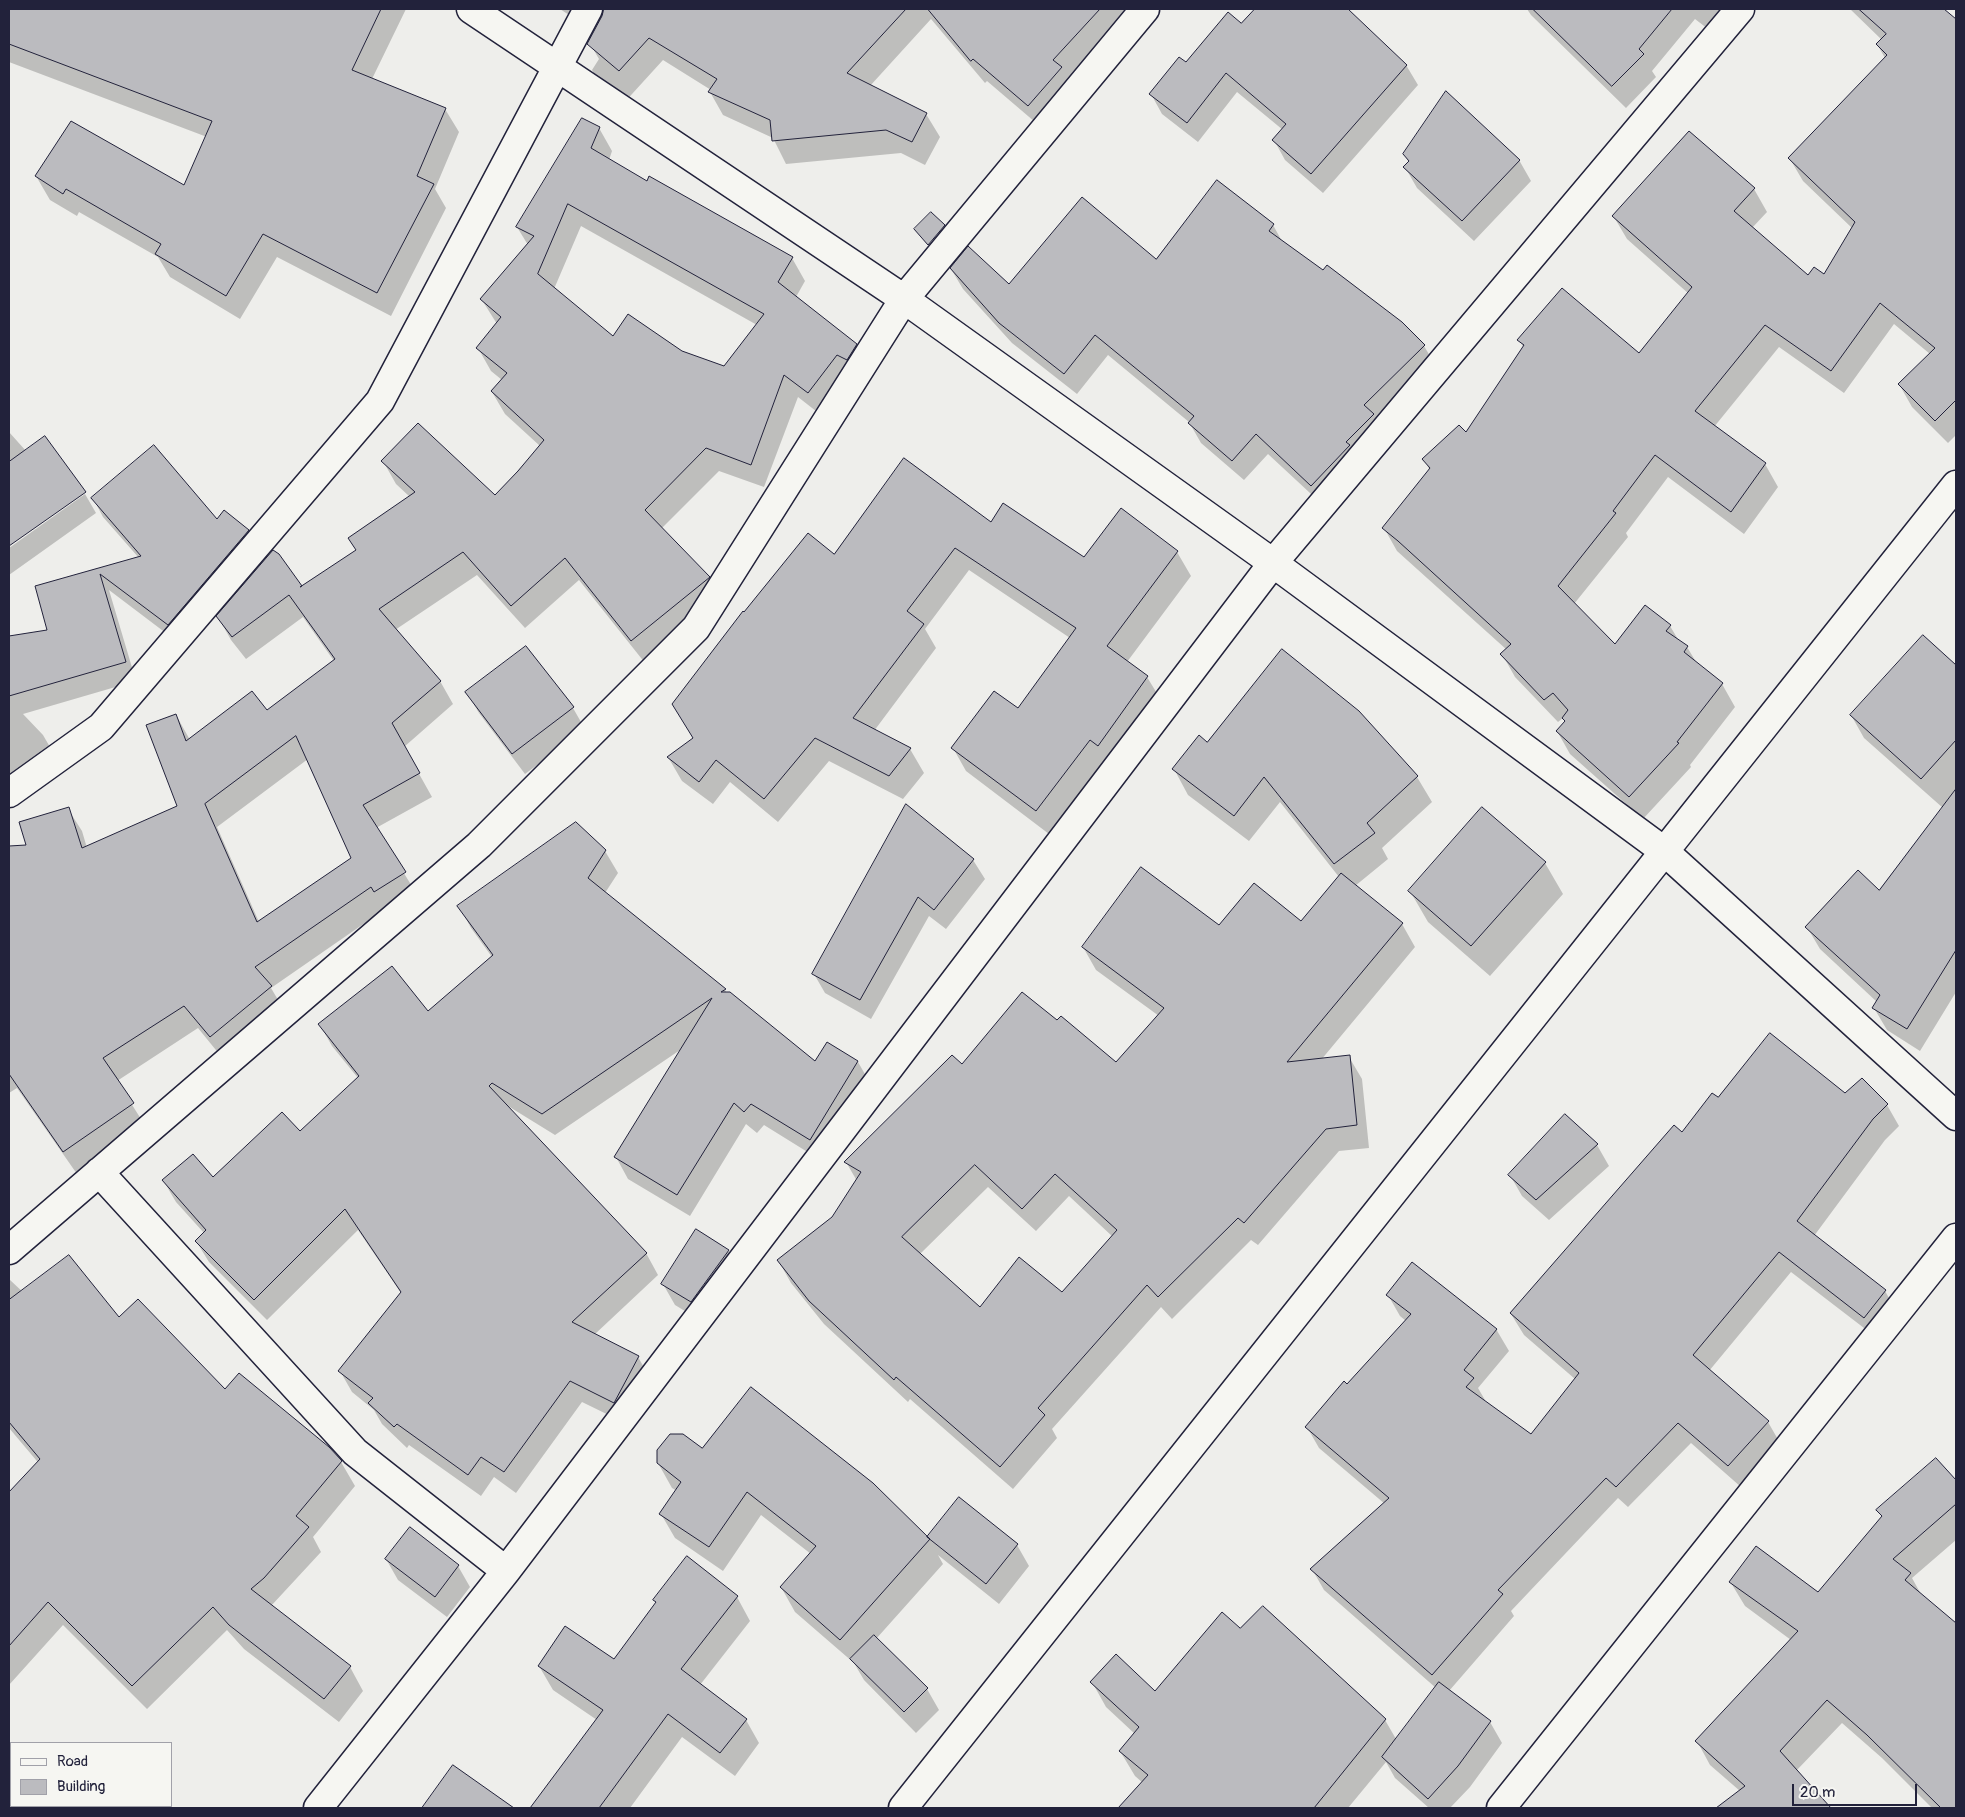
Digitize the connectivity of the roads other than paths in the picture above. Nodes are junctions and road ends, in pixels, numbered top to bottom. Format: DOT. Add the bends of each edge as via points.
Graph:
graph roads {
  1 [pos="471,9"];
  2 [pos="588,9"];
  3 [pos="1144,9"];
  4 [pos="1740,9"];
  5 [pos="556,66"];
  6 [pos="904,299"];
  7 [pos="1956,485"];
  8 [pos="1273,563"];
  9 [pos="9,793"];
  10 [pos="1664,851"];
  11 [pos="1956,1116"];
  12 [pos="99,1172"];
  13 [pos="1956,1238"];
  14 [pos="9,1250"];
  15 [pos="506,1571"];
  16 [pos="318,1808"];
  17 [pos="902,1808"];
  18 [pos="1501,1808"];
  1 -- 5 [label="street"];
  2 -- 5 [label="street"];
  3 -- 6 [label="street"];
  4 -- 8 [label="street"];
  5 -- 6 [label="street"];
  5 -- 9 [label="street" via="380,401 101,727"];
  6 -- 8 [label="street"];
  6 -- 12 [label="street" via="696,628 479,845"];
  7 -- 10 [label="street"];
  8 -- 10 [label="street"];
  8 -- 15 [label="street"];
  10 -- 11 [label="street"];
  10 -- 17 [label="street"];
  12 -- 14 [label="street"];
  12 -- 15 [label="street" via="355,1452"];
  13 -- 18 [label="street"];
  15 -- 16 [label="street"];
}
